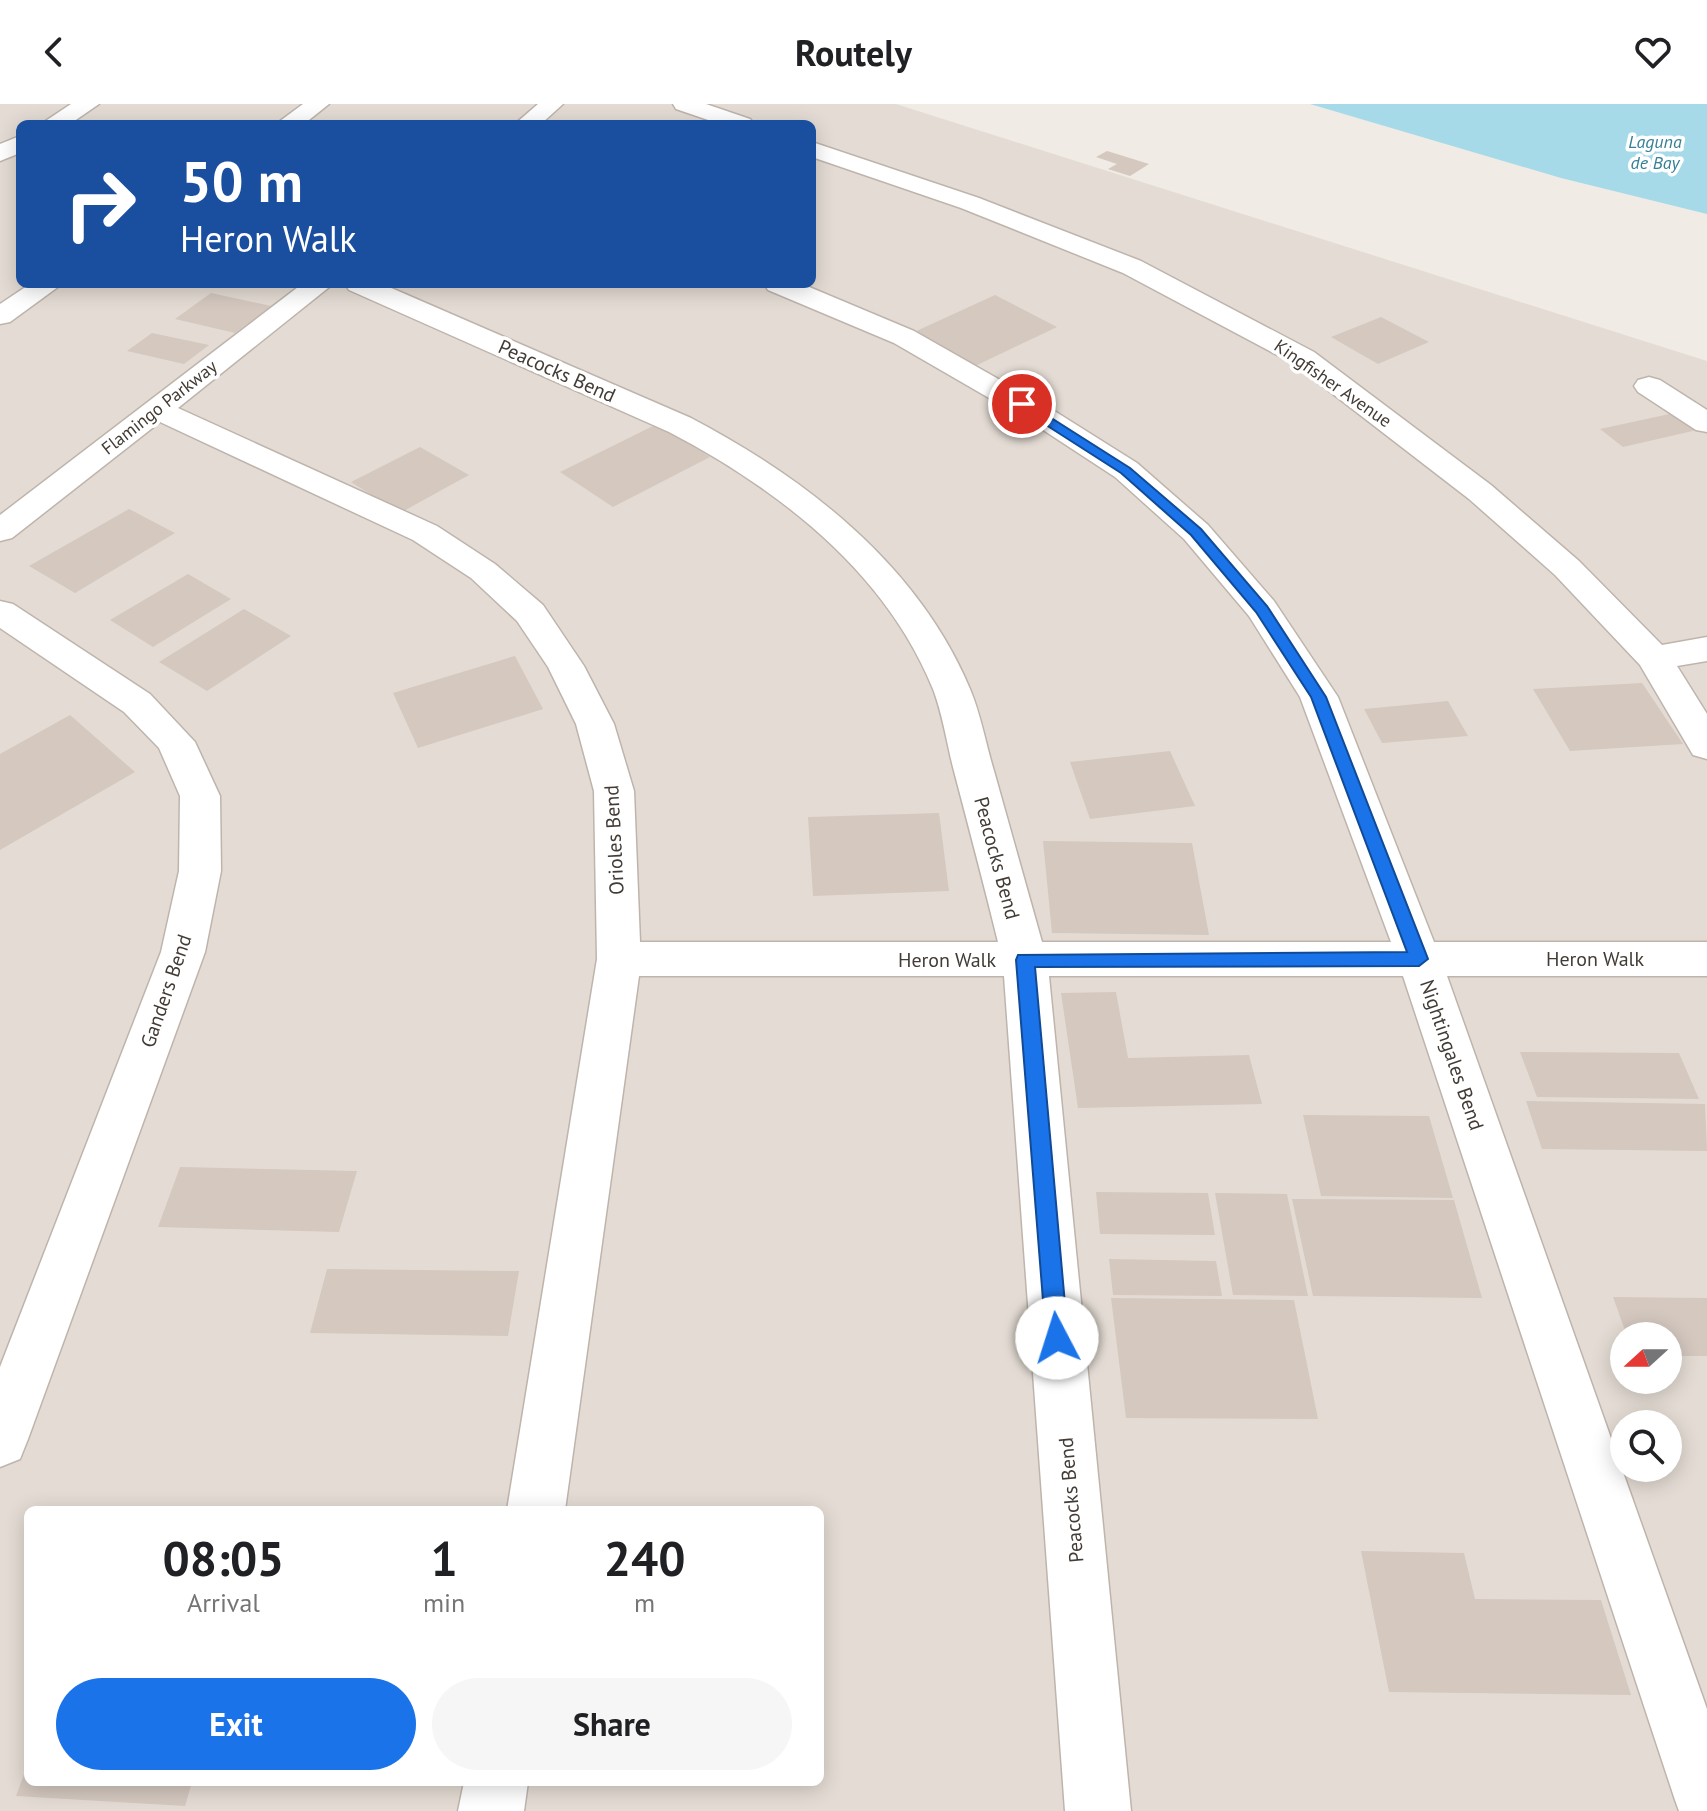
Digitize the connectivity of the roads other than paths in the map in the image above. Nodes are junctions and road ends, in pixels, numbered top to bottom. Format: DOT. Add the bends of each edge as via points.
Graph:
graph roads {
  1 [pos="88,104"];
  2 [pos="318,104"];
  3 [pos="552,104"];
  4 [pos="684,104"];
  5 [pos="60,120"];
  6 [pos="294,120"];
  7 [pos="532,120"];
  8 [pos="730,120"];
  9 [pos="816,150"];
  10 [pos="42,288"];
  11 [pos="314,288"];
  12 [pos="368,288"];
  13 [pos="788,288"];
  14 [pos="0,316"];
  15 [pos="1649,386"];
  16 [pos="156,409"];
  17 [pos="1707,423"];
  18 [pos="0,531"];
  19 [pos="0,612"];
  20 [pos="1707,649"];
  21 [pos="1654,658"];
  22 [pos="1707,746"];
  23 [pos="619,959"];
  24 [pos="1419,959"];
  25 [pos="1707,959"];
  26 [pos="1025,960"];
  27 [pos="0,1439"];
  28 [pos="537,1506"];
  29 [pos="495,1786"];
  30 [pos="1707,1800"];
  31 [pos="491,1811"];
  32 [pos="1098,1811"];
  1 -- 5 [label="street"];
  2 -- 6 [label="street"];
  3 -- 7 [label="street"];
  4 -- 8 [label="street"];
  9 -- 21 [label="street, Kingfisher Avenue" via="1132,267 1304,358 1513,520"];
  10 -- 14 [label="street"];
  11 -- 16 [label="street, Flamingo Parkway"];
  12 -- 26 [label="street, Peacocks Bend" via="726,449 824,518 873,566 919,627 952,690"];
  13 -- 24 [label="street, Nightingales Bend" via="904,337 1045,418 1126,470 1196,532 1262,609 1319,697"];
  15 -- 17 [label="street"];
  16 -- 18 [label="street, Flamingo Parkway"];
  16 -- 23 [label="street, Orioles Bend" via="425,533 483,571 530,613 566,666 595,724 614,791"];
  19 -- 27 [label="street, Ganders Bend" via="137,703 176,742 200,796 200,871 183,952"];
  20 -- 21 [label="street"];
  21 -- 22 [label="street, Kingfisher Avenue"];
  23 -- 26 [label="street, Heron Walk"];
  23 -- 28 [label="street, Orioles Bend"];
  24 -- 25 [label="street, Heron Walk"];
  24 -- 26 [label="street, Heron Walk"];
  24 -- 30 [label="street, Nightingales Bend"];
  26 -- 32 [label="street, Peacocks Bend"];
  29 -- 31 [label="street"];
}
